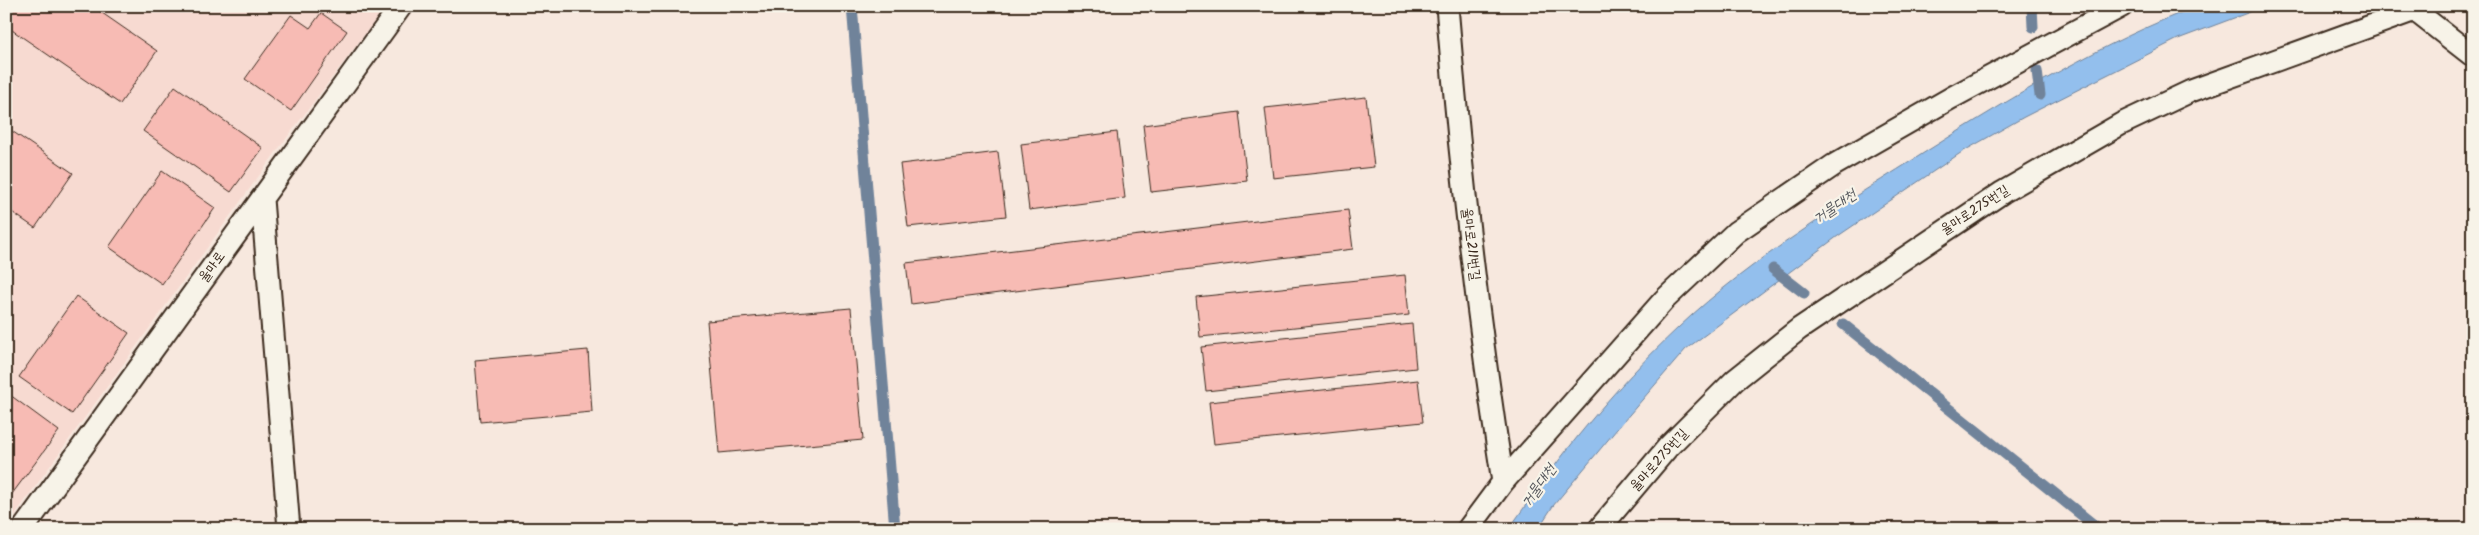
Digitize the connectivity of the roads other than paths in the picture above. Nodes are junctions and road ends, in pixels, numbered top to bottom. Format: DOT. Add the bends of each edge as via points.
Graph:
graph roads {
  1 [pos="401,6"];
  2 [pos="1447,6"];
  3 [pos="2122,6"];
  4 [pos="2420,8"];
  5 [pos="2473,56"];
  6 [pos="262,199"];
  7 [pos="1503,482"];
  8 [pos="23,529"];
  9 [pos="289,529"];
  10 [pos="1468,529"];
  11 [pos="1599,529"];
  1 -- 6 [label="lane, 율마로"];
  2 -- 7 [label="lane, 율마로211번길" via="1467,213"];
  3 -- 7 [label="lane" via="1834,165 1736,232 1664,300"];
  4 -- 5 [label="lane"];
  4 -- 11 [label="lane, 율마로275번길" via="2191,91 2121,124 2003,192 1799,329 1735,380 1668,447"];
  6 -- 8 [label="lane, 율마로"];
  6 -- 9 [label="lane"];
  7 -- 10 [label="lane"];
}
